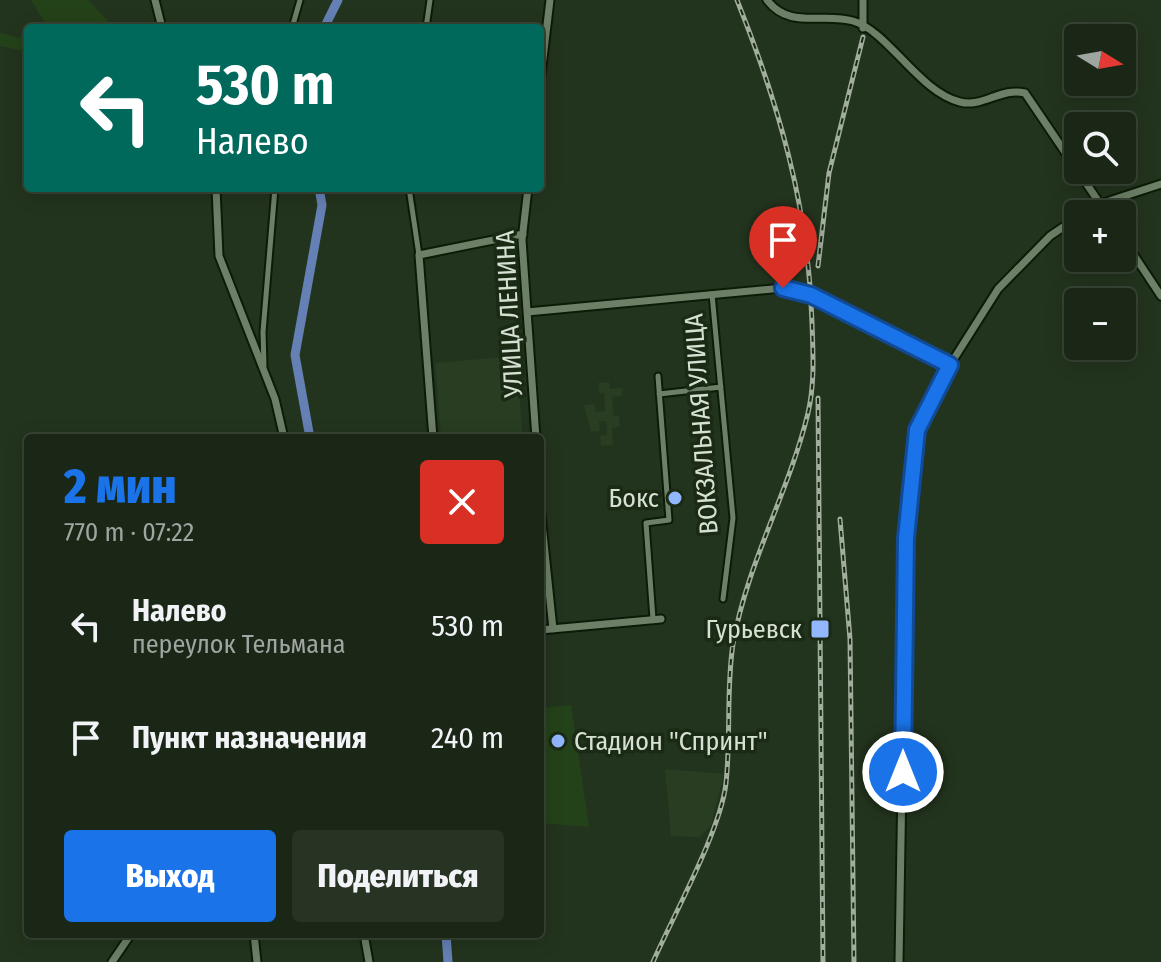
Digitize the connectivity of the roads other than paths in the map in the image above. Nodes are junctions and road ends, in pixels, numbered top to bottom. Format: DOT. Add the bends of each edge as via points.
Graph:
graph roads {
  1 [pos="155,0"];
  2 [pos="300,0"];
  3 [pos="430,0"];
  4 [pos="550,0"];
  5 [pos="767,0"];
  6 [pos="863,0"];
  7 [pos="161,24"];
  8 [pos="293,24"];
  9 [pos="427,24"];
  10 [pos="866,30"];
  11 [pos="544,50"];
  12 [pos="1161,184"];
  13 [pos="216,192"];
  14 [pos="275,192"];
  15 [pos="410,192"];
  16 [pos="528,192"];
  17 [pos="1097,200"];
  18 [pos="1112,200"];
  19 [pos="1064,226"];
  20 [pos="523,234"];
  21 [pos="419,255"];
  22 [pos="1136,258"];
  23 [pos="712,294"];
  24 [pos="1161,296"];
  25 [pos="527,312"];
  26 [pos="950,365"];
  27 [pos="264,371"];
  28 [pos="658,376"];
  29 [pos="721,387"];
  30 [pos="659,394"];
  31 [pos="283,434"];
  32 [pos="433,434"];
  33 [pos="536,434"];
  34 [pos="544,543"];
  35 [pos="723,599"];
  36 [pos="657,619"];
  37 [pos="553,629"];
  38 [pos="544,630"];
  39 [pos="128,938"];
  40 [pos="254,938"];
  41 [pos="365,938"];
  42 [pos="112,962"];
  43 [pos="257,962"];
  44 [pos="369,962"];
  45 [pos="899,962"];
  1 -- 7 [label="street"];
  2 -- 8 [label="street"];
  3 -- 9 [label="street"];
  4 -- 11 [label="street"];
  5 -- 10 [label="street" via="786,16 853,21"];
  6 -- 10 [label="street"];
  10 -- 17 [label="street" via="953,100 976,102 1010,90 1025,93"];
  12 -- 18 [label="street"];
  13 -- 27 [label="street" via="219,256"];
  14 -- 27 [label="street"];
  15 -- 21 [label="street"];
  16 -- 20 [label="street, УЛИЦА ЛЕНИНА"];
  19 -- 26 [label="street" via="998,289"];
  20 -- 21 [label="street"];
  20 -- 25 [label="street, УЛИЦА ЛЕНИНА"];
  21 -- 32 [label="street"];
  22 -- 24 [label="street"];
  23 -- 25 [label="street"];
  23 -- 26 [label="street" via="783,288 811,295"];
  23 -- 29 [label="street, ВОКЗАЛЬНАЯ УЛИЦА"];
  25 -- 33 [label="street, УЛИЦА ЛЕНИНА"];
  26 -- 45 [label="street" via="917,430 906,538"];
  27 -- 31 [label="street"];
  28 -- 30 [label="street"];
  29 -- 30 [label="street"];
  29 -- 35 [label="street, ВОКЗАЛЬНАЯ УЛИЦА" via="733,518"];
  30 -- 36 [label="street" via="669,520 646,523"];
  34 -- 37 [label="street"];
  36 -- 37 [label="street"];
  37 -- 38 [label="street"];
  39 -- 42 [label="street"];
  40 -- 43 [label="street"];
  41 -- 44 [label="street"];
}
